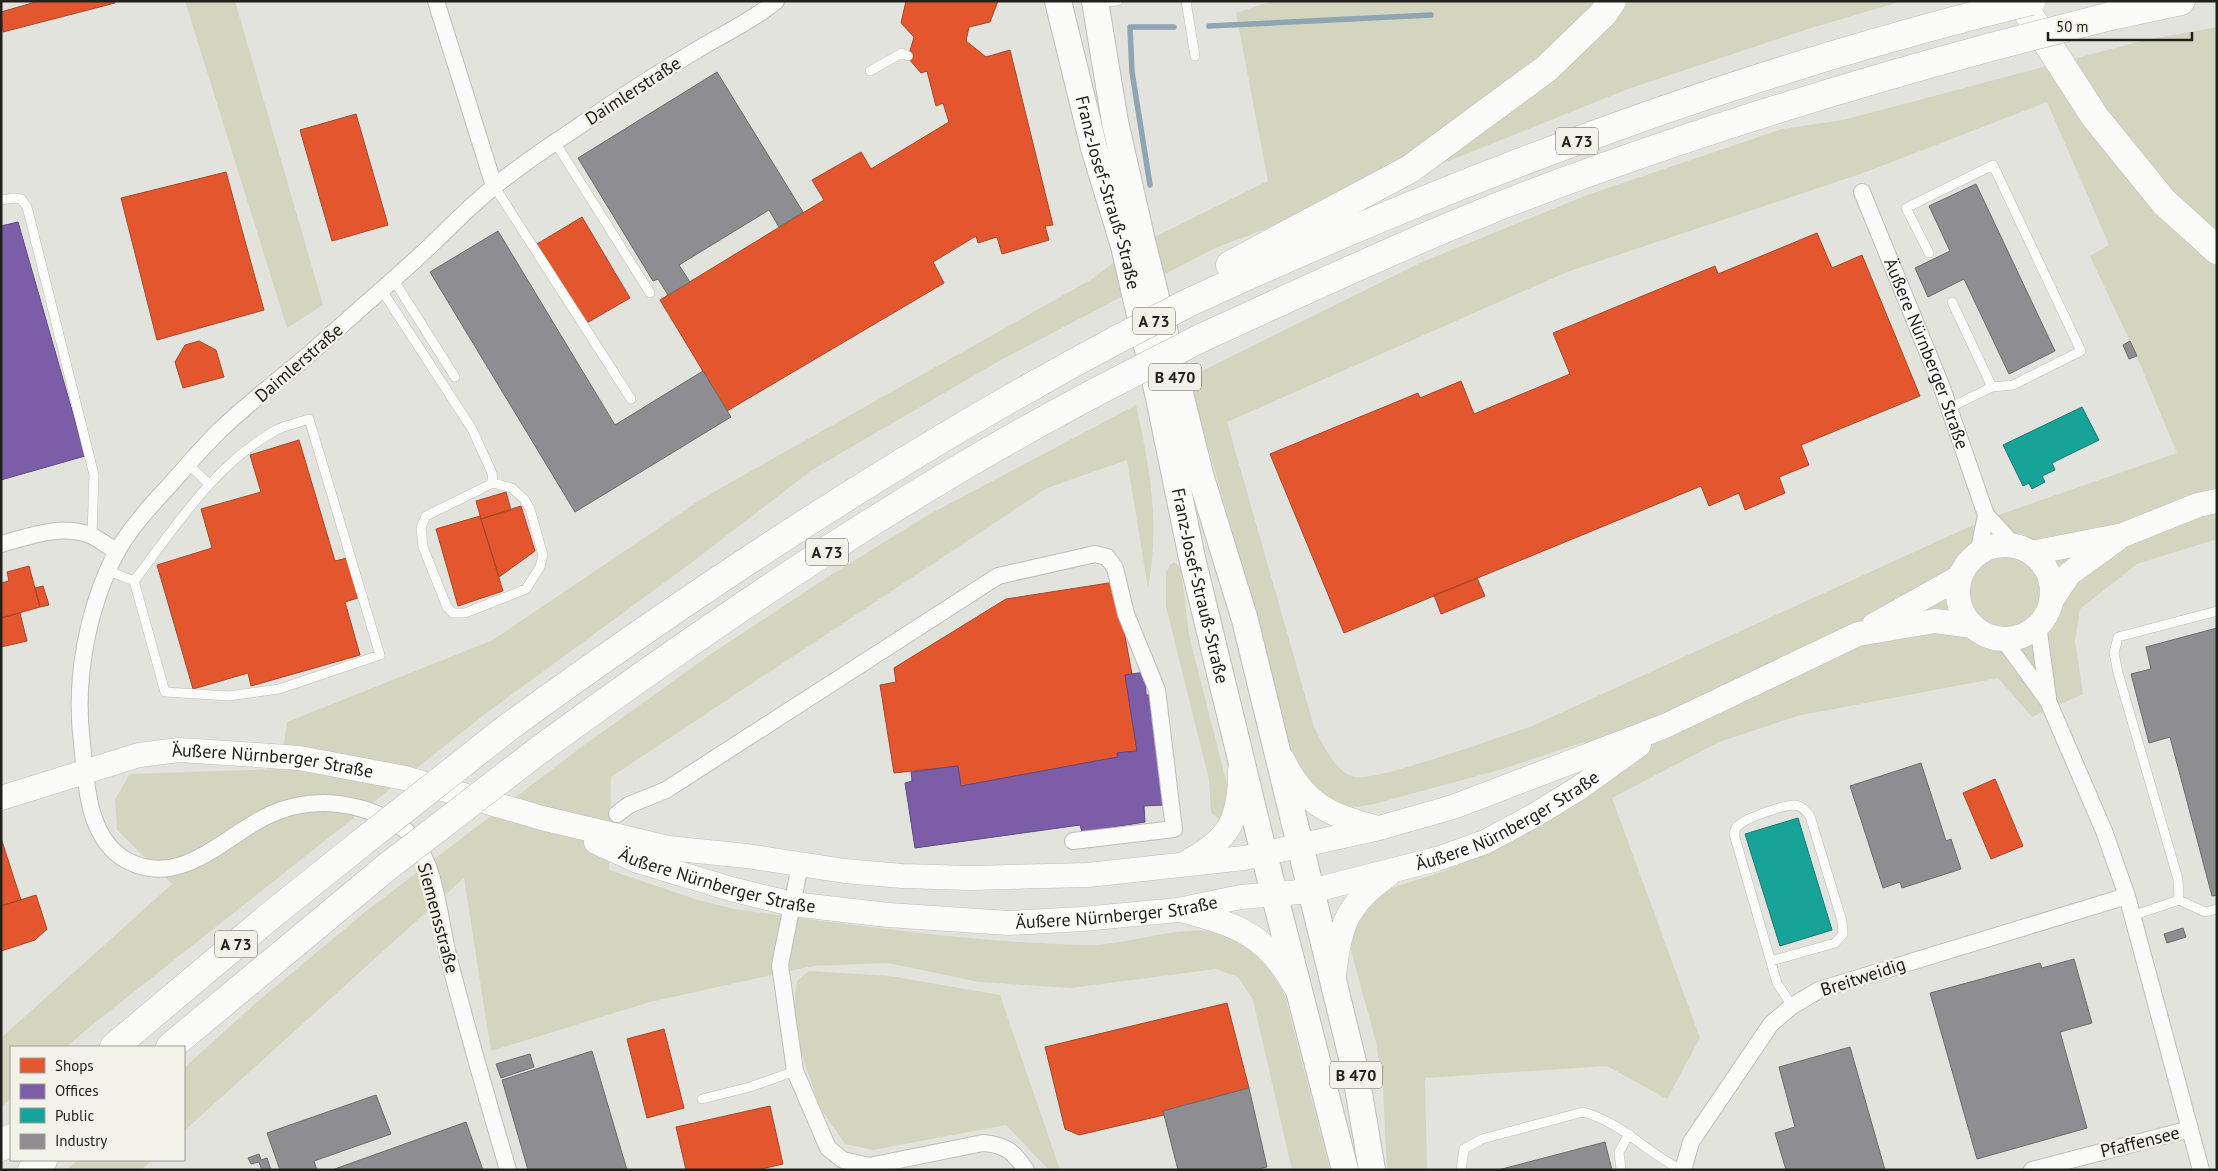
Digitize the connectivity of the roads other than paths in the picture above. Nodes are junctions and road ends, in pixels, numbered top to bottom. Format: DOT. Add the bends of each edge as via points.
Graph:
graph roads {
  1 [pos="436,1"];
  2 [pos="776,1"];
  3 [pos="1058,1"];
  4 [pos="1186,1"];
  5 [pos="1612,1"];
  6 [pos="2020,1"];
  7 [pos="2031,1"];
  8 [pos="2181,1"];
  9 [pos="1097,2"];
  10 [pos="908,56"];
  11 [pos="1195,56"];
  12 [pos="870,71"];
  13 [pos="555,142"];
  14 [pos="494,186"];
  15 [pos="1862,192"];
  16 [pos="1,200"];
  17 [pos="2217,250"];
  18 [pos="1929,253"];
  19 [pos="387,284"];
  20 [pos="650,293"];
  21 [pos="1190,302"];
  22 [pos="1952,302"];
  23 [pos="455,377"];
  24 [pos="1992,388"];
  25 [pos="631,399"];
  26 [pos="1949,408"];
  27 [pos="188,464"];
  28 [pos="493,483"];
  29 [pos="209,484"];
  30 [pos="2207,503"];
  31 [pos="1986,515"];
  32 [pos="2123,535"];
  33 [pos="92,536"];
  34 [pos="1,544"];
  35 [pos="2024,550"];
  36 [pos="117,552"];
  37 [pos="1978,554"];
  38 [pos="109,571"];
  39 [pos="1960,577"];
  40 [pos="134,581"];
  41 [pos="2051,601"];
  42 [pos="2217,611"];
  43 [pos="2038,625"];
  44 [pos="1973,626"];
  45 [pos="1858,634"];
  46 [pos="2003,639"];
  47 [pos="2048,701"];
  48 [pos="1665,726"];
  49 [pos="1276,747"];
  50 [pos="1240,756"];
  51 [pos="85,771"];
  52 [pos="1,798"];
  53 [pos="617,814"];
  54 [pos="542,818"];
  55 [pos="1379,828"];
  56 [pos="1073,841"];
  57 [pos="1301,847"];
  58 [pos="1264,854"];
  59 [pos="800,865"];
  60 [pos="1182,866"];
  61 [pos="1394,871"];
  62 [pos="1311,891"];
  63 [pos="1275,895"];
  64 [pos="2127,896"];
  65 [pos="2179,900"];
  66 [pos="792,904"];
  67 [pos="2217,909"];
  68 [pos="1178,910"];
  69 [pos="2132,916"];
  70 [pos="1771,961"];
  71 [pos="1334,982"];
  72 [pos="1299,993"];
  73 [pos="1792,1006"];
  74 [pos="115,1046"];
  75 [pos="171,1046"];
  76 [pos="795,1071"];
  77 [pos="702,1099"];
  78 [pos="2190,1129"];
  79 [pos="1629,1134"];
  80 [pos="42,1161"];
  81 [pos="32,1170"];
  82 [pos="508,1170"];
  83 [pos="1026,1170"];
  84 [pos="1345,1170"];
  85 [pos="1372,1170"];
  86 [pos="1461,1170"];
  87 [pos="1621,1170"];
  88 [pos="1682,1170"];
  89 [pos="2032,1170"];
  90 [pos="2201,1170"];
  1 -- 14 [label="street"];
  2 -- 13 [label="street, Daimlerstraße"];
  3 -- 50 [label="main road, Franz-Josef-Strauß-Straße / B 470" via="1094,148 1124,246 1192,558"];
  4 -- 11 [label="lane"];
  5 -- 21 [label="highway" via="1603,14 1546,69 1410,169 1206,278"];
  6 -- 17 [label="highway" via="2095,117 2164,202"];
  7 -- 21 [label="highway, A 73, bridge" via="1877,40 1651,113 1460,185"];
  8 -- 75 [label="highway, A 73, bridge" via="2111,16 1893,74 1623,160 1406,246 1201,338 1058,411 882,516 709,629 539,750 387,867"];
  9 -- 49 [label="main road, Franz-Josef-Strauß-Straße / B 470" via="1115,122 1176,382 1200,474 1245,620"];
  10 -- 12 [label="lane" via="902,53"];
  13 -- 14 [label="street, Daimlerstraße"];
  13 -- 20 [label="lane"];
  14 -- 19 [label="street, Daimlerstraße"];
  14 -- 25 [label="lane"];
  15 -- 26 [label="street, Äußere Nürnberger Straße"];
  16 -- 33 [label="lane" via="21,199 27,207 94,475"];
  18 -- 24 [label="lane" via="1906,208 1993,164 2081,351 2013,385"];
  19 -- 23 [label="lane"];
  19 -- 27 [label="street, Daimlerstraße" via="218,433"];
  19 -- 28 [label="lane" via="472,429 492,473"];
  21 -- 74 [label="highway, A 73, bridge" via="1040,381 950,433 789,533 637,635 506,730 360,844"];
  22 -- 24 [label="lane"];
  24 -- 26 [label="lane"];
  26 -- 31 [label="street, Äußere Nürnberger Straße"];
  27 -- 29 [label="lane"];
  27 -- 36 [label="street, Daimlerstraße" via="150,506"];
  28 -- 28 [label="lane" via="426,516 421,527 423,548 447,606 453,613 465,613 526,589 540,567 543,554 530,509 512,488"];
  29 -- 40 [label="lane"];
  29 -- 40 [label="lane" via="232,460 277,430 309,420 380,655 279,689 228,696 166,692"];
  30 -- 32 [label="main road"];
  31 -- 35 [label="street, Äußere Nürnberger Straße"];
  31 -- 37 [label="street"];
  32 -- 35 [label="main road"];
  32 -- 41 [label="main road" via="2070,574"];
  33 -- 34 [label="street" via="70,529"];
  33 -- 36 [label="street"];
  35 -- 37 [label="main road" via="1996,546"];
  35 -- 41 [label="main road" via="2042,563 2049,574"];
  36 -- 38 [label="street, Daimlerstraße"];
  37 -- 39 [label="main road" via="1970,560"];
  38 -- 40 [label="lane"];
  38 -- 51 [label="street, Daimlerstraße" via="87,634 80,688 79,723"];
  39 -- 44 [label="main road" via="1960,604"];
  39 -- 45 [label="main road"];
  41 -- 43 [label="main road" via="2047,614"];
  42 -- 65 [label="lane" via="2118,637 2114,653 2178,879"];
  43 -- 46 [label="main road" via="2022,636"];
  43 -- 47 [label="street"];
  44 -- 45 [label="main road, Äußere Nürnberger Straße" via="1935,621"];
  44 -- 46 [label="main road" via="1987,635"];
  45 -- 48 [label="main road, Äußere Nürnberger Straße"];
  46 -- 47 [label="street"];
  47 -- 64 [label="street" via="2104,831"];
  48 -- 55 [label="main road, Äußere Nürnberger Straße" via="1452,807"];
  48 -- 61 [label="main road, Äußere Nürnberger Straße" via="1579,788 1485,842"];
  49 -- 55 [label="main road" via="1298,786 1319,807"];
  49 -- 57 [label="main road, Franz-Josef-Strauß-Straße / B 470"];
  50 -- 58 [label="main road, Franz-Josef-Strauß-Straße / B 470"];
  50 -- 60 [label="main road" via="1240,796 1234,820 1208,851"];
  51 -- 52 [label="main road, Äußere Nürnberger Straße"];
  51 -- 54 [label="main road, Äußere Nürnberger Straße" via="139,755 179,750 299,758 405,778"];
  51 -- 82 [label="street, Siemensstraße" via="95,822 103,837 116,853 145,868 185,865 265,816 307,804 336,802 350,805 382,814 410,832 428,867 453,973"];
  53 -- 56 [label="street" via="629,805 666,790 998,576 1095,554 1107,557 1115,568 1126,614 1157,690 1174,829"];
  54 -- 59 [label="main road, Äußere Nürnberger Straße" via="668,848"];
  54 -- 66 [label="main road, Äußere Nürnberger Straße" via="638,861"];
  55 -- 57 [label="main road, Äußere Nürnberger Straße"];
  57 -- 58 [label="main road, Äußere Nürnberger Straße"];
  57 -- 62 [label="main road, Franz-Josef-Strauß-Straße / B 470"];
  58 -- 60 [label="main road, Äußere Nürnberger Straße"];
  58 -- 63 [label="main road, Franz-Josef-Strauß-Straße / B 470"];
  59 -- 60 [label="main road, Äußere Nürnberger Straße" via="902,876 971,878 1048,878"];
  59 -- 66 [label="street"];
  61 -- 62 [label="main road, Äußere Nürnberger Straße"];
  61 -- 71 [label="main road" via="1366,890 1343,924"];
  62 -- 63 [label="main road, Äußere Nürnberger Straße"];
  62 -- 71 [label="main road, Franz-Josef-Strauß-Straße / B 470"];
  63 -- 68 [label="main road, Äußere Nürnberger Straße" via="1242,897"];
  63 -- 72 [label="main road, Franz-Josef-Strauß-Straße / B 470"];
  64 -- 69 [label="street"];
  64 -- 73 [label="street, Breitweidig" via="1819,990"];
  65 -- 67 [label="lane" via="2205,912"];
  65 -- 69 [label="lane"];
  66 -- 68 [label="main road, Äußere Nürnberger Straße" via="1009,923"];
  66 -- 76 [label="street" via="780,965"];
  68 -- 72 [label="main road" via="1216,920 1253,937 1274,955"];
  69 -- 78 [label="street"];
  70 -- 70 [label="lane" via="1734,834 1737,825 1747,820 1797,805 1810,816 1842,921 1843,934 1835,943"];
  70 -- 73 [label="lane" via="1780,990"];
  71 -- 85 [label="main road, Franz-Josef-Strauß-Straße / B 470" via="1355,1070"];
  72 -- 84 [label="main road, Franz-Josef-Strauß-Straße / B 470"];
  73 -- 88 [label="street, Breitweidig" via="1771,1024 1718,1100 1691,1142"];
  76 -- 77 [label="lane"];
  76 -- 83 [label="street" via="828,1148 843,1160 869,1166 983,1143 1001,1144 1018,1158"];
  78 -- 89 [label="street, Pfaffensee"];
  78 -- 90 [label="street"];
  79 -- 86 [label="lane" via="1583,1112 1482,1139 1464,1149"];
  79 -- 87 [label="lane" via="1619,1152"];
  79 -- 88 [label="lane" via="1664,1161"];
  80 -- 81 [label="highway"];
}
